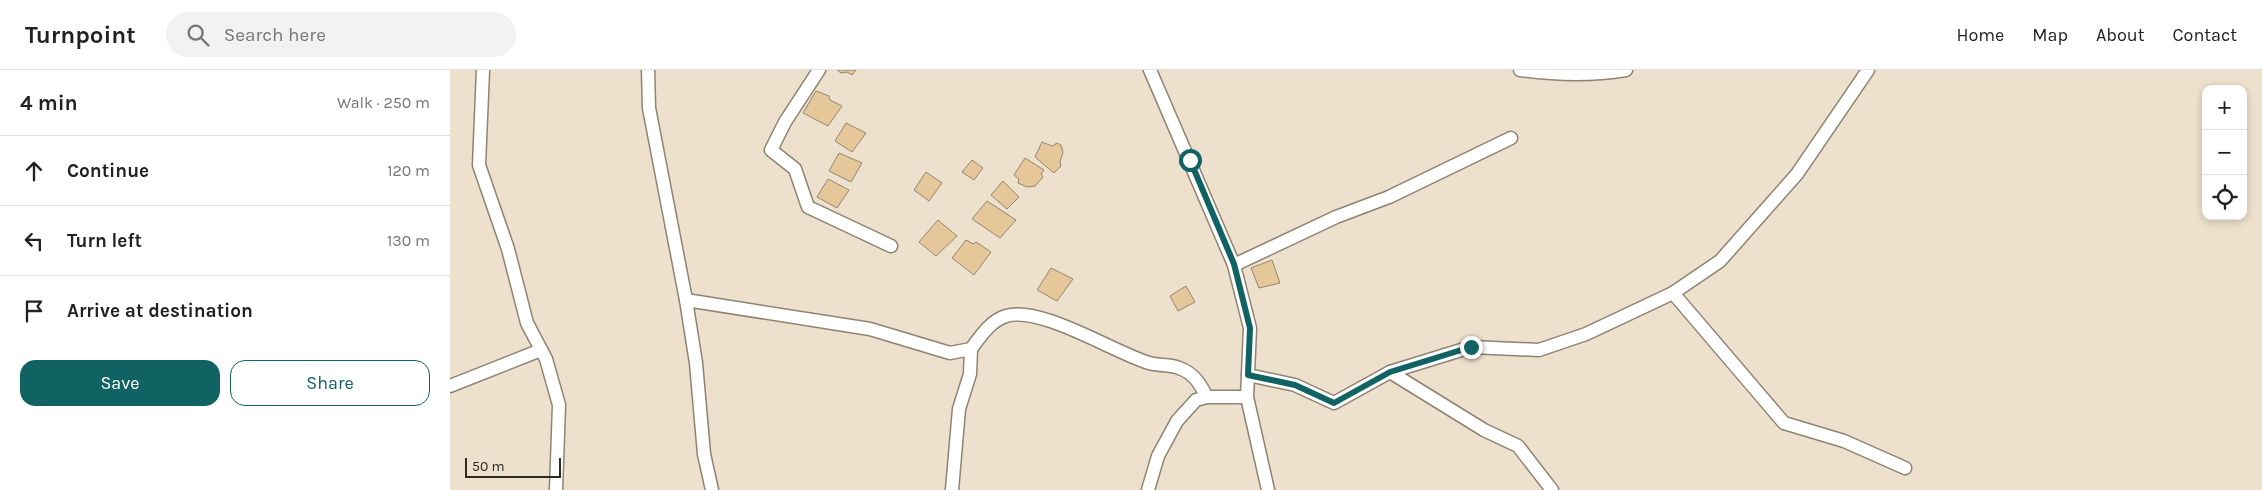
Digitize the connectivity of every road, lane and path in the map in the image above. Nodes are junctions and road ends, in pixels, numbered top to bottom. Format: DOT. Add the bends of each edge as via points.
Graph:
graph roads {
  1 [pos="482,70"];
  2 [pos="648,70"];
  3 [pos="819,70"];
  4 [pos="1150,70"];
  5 [pos="1520,70"];
  6 [pos="1626,70"];
  7 [pos="1868,70"];
  8 [pos="1511,138"];
  9 [pos="890,246"];
  10 [pos="1234,264"];
  11 [pos="1673,293"];
  12 [pos="686,300"];
  13 [pos="971,349"];
  14 [pos="541,350"];
  15 [pos="1390,372"];
  16 [pos="1248,375"];
  17 [pos="450,386"];
  18 [pos="1207,397"];
  19 [pos="1247,397"];
  20 [pos="1905,468"];
  21 [pos="711,488"];
  22 [pos="556,490"];
  23 [pos="952,490"];
  24 [pos="1148,490"];
  25 [pos="1268,490"];
  26 [pos="1552,490"];
  1 -- 14 [label="street" via="479,165 515,273 527,323"];
  2 -- 12 [label="street" via="649,108"];
  3 -- 9 [label="street" via="771,150 795,169 808,206"];
  4 -- 10 [label="street"];
  5 -- 6 [label="street" via="1565,76"];
  7 -- 11 [label="street" via="1797,174 1720,261"];
  8 -- 10 [label="street" via="1389,197 1336,217"];
  10 -- 16 [label="street" via="1250,328"];
  11 -- 15 [label="street" via="1586,334 1539,350 1471,347"];
  11 -- 20 [label="street" via="1784,423 1844,441"];
  12 -- 13 [label="street" via="870,329 950,353"];
  12 -- 21 [label="street"];
  13 -- 18 [label="street" via="986,328 1007,316 1030,316 1063,325 1149,363 1179,368 1198,380"];
  13 -- 23 [label="street" via="970,374 960,409"];
  14 -- 17 [label="street"];
  14 -- 22 [label="street" via="559,405"];
  15 -- 16 [label="street" via="1334,403 1295,385"];
  15 -- 26 [label="street" via="1484,430 1518,446"];
  16 -- 19 [label="street"];
  18 -- 19 [label="street"];
  18 -- 24 [label="street" via="1196,400 1177,421 1158,456"];
  19 -- 25 [label="street"];
}
